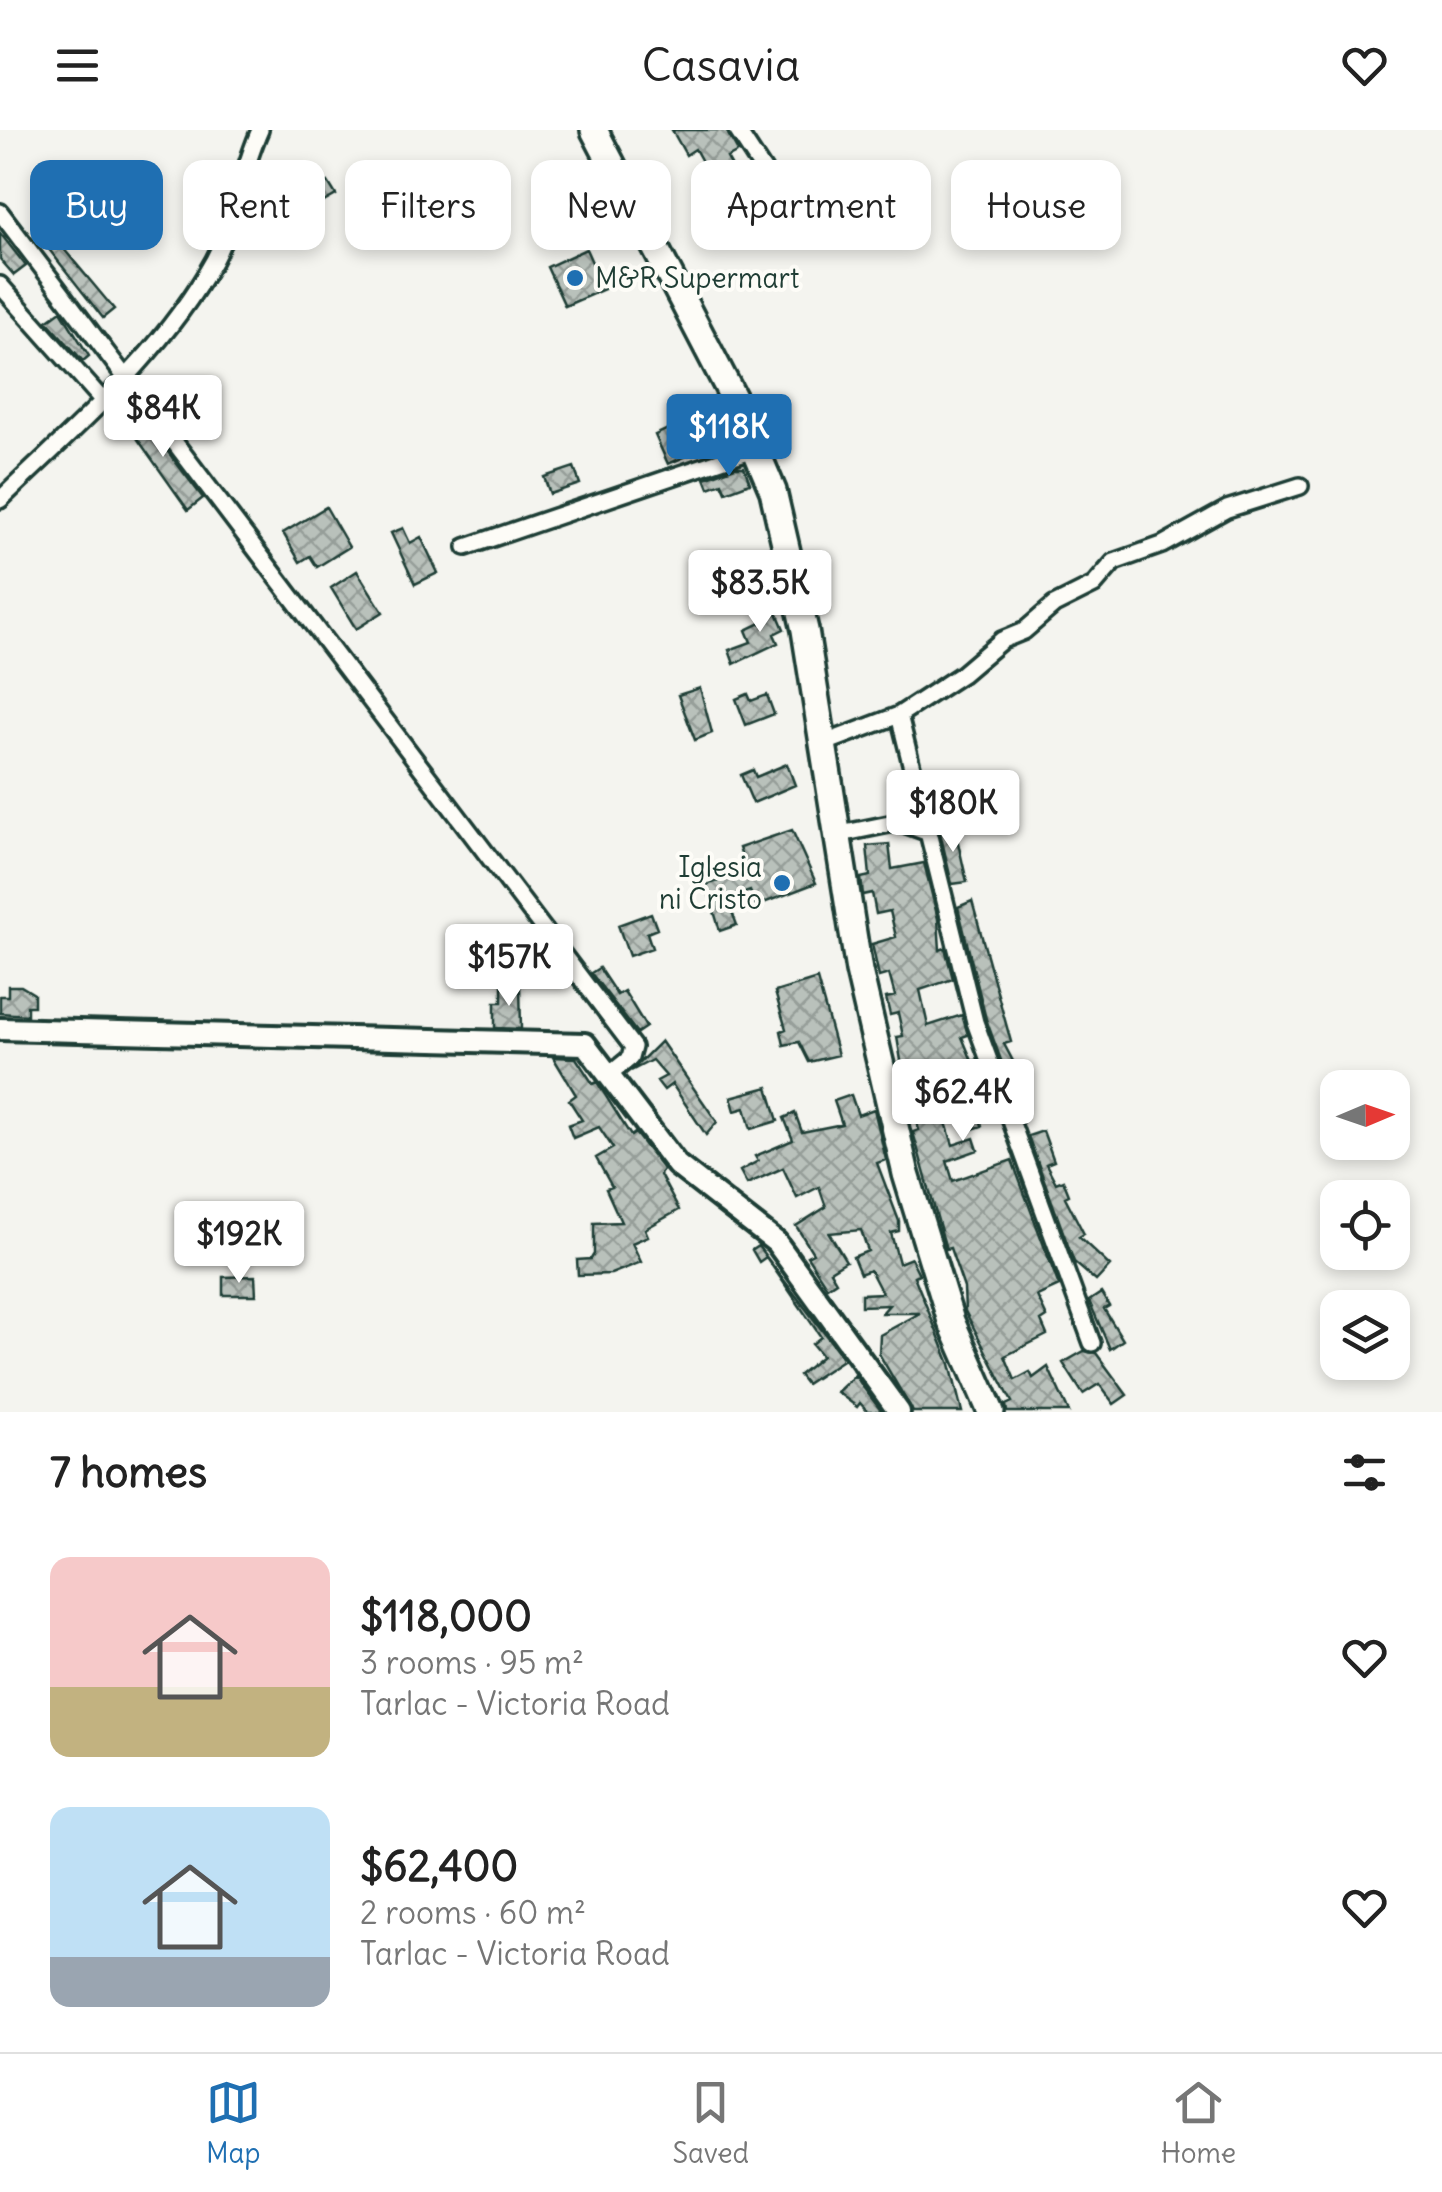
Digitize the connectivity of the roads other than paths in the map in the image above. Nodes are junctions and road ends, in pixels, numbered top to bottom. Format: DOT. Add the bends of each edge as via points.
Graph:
graph roads {
  1 [pos="260,130"];
  2 [pos="594,130"];
  3 [pos="737,130"];
  4 [pos="757,160"];
  5 [pos="0,212"];
  6 [pos="0,284"];
  7 [pos="126,380"];
  8 [pos="104,402"];
  9 [pos="757,448"];
  10 [pos="1300,486"];
  11 [pos="0,500"];
  12 [pos="466,547"];
  13 [pos="899,715"];
  14 [pos="824,743"];
  15 [pos="926,832"];
  16 [pos="840,834"];
  17 [pos="0,1029"];
  18 [pos="609,1075"];
  19 [pos="1092,1344"];
  20 [pos="900,1412"];
  21 [pos="991,1412"];
  1 -- 7 [label="street" via="214,260"];
  2 -- 9 [label="main road"];
  3 -- 4 [label="street"];
  5 -- 7 [label="street"];
  6 -- 8 [label="street"];
  7 -- 8 [label="street"];
  7 -- 18 [label="street" via="633,1048"];
  8 -- 11 [label="street"];
  9 -- 12 [label="street"];
  9 -- 14 [label="main road" via="806,630"];
  10 -- 13 [label="street" via="1227,508 1162,545 1114,562 1094,585 1054,605"];
  13 -- 14 [label="street"];
  13 -- 15 [label="street"];
  14 -- 16 [label="main road"];
  15 -- 16 [label="street" via="899,822"];
  15 -- 19 [label="street" via="975,1022"];
  16 -- 21 [label="main road" via="859,971 906,1174 950,1321"];
  17 -- 18 [label="street" via="580,1043"];
  18 -- 20 [label="street" via="681,1170 776,1242"];
}
